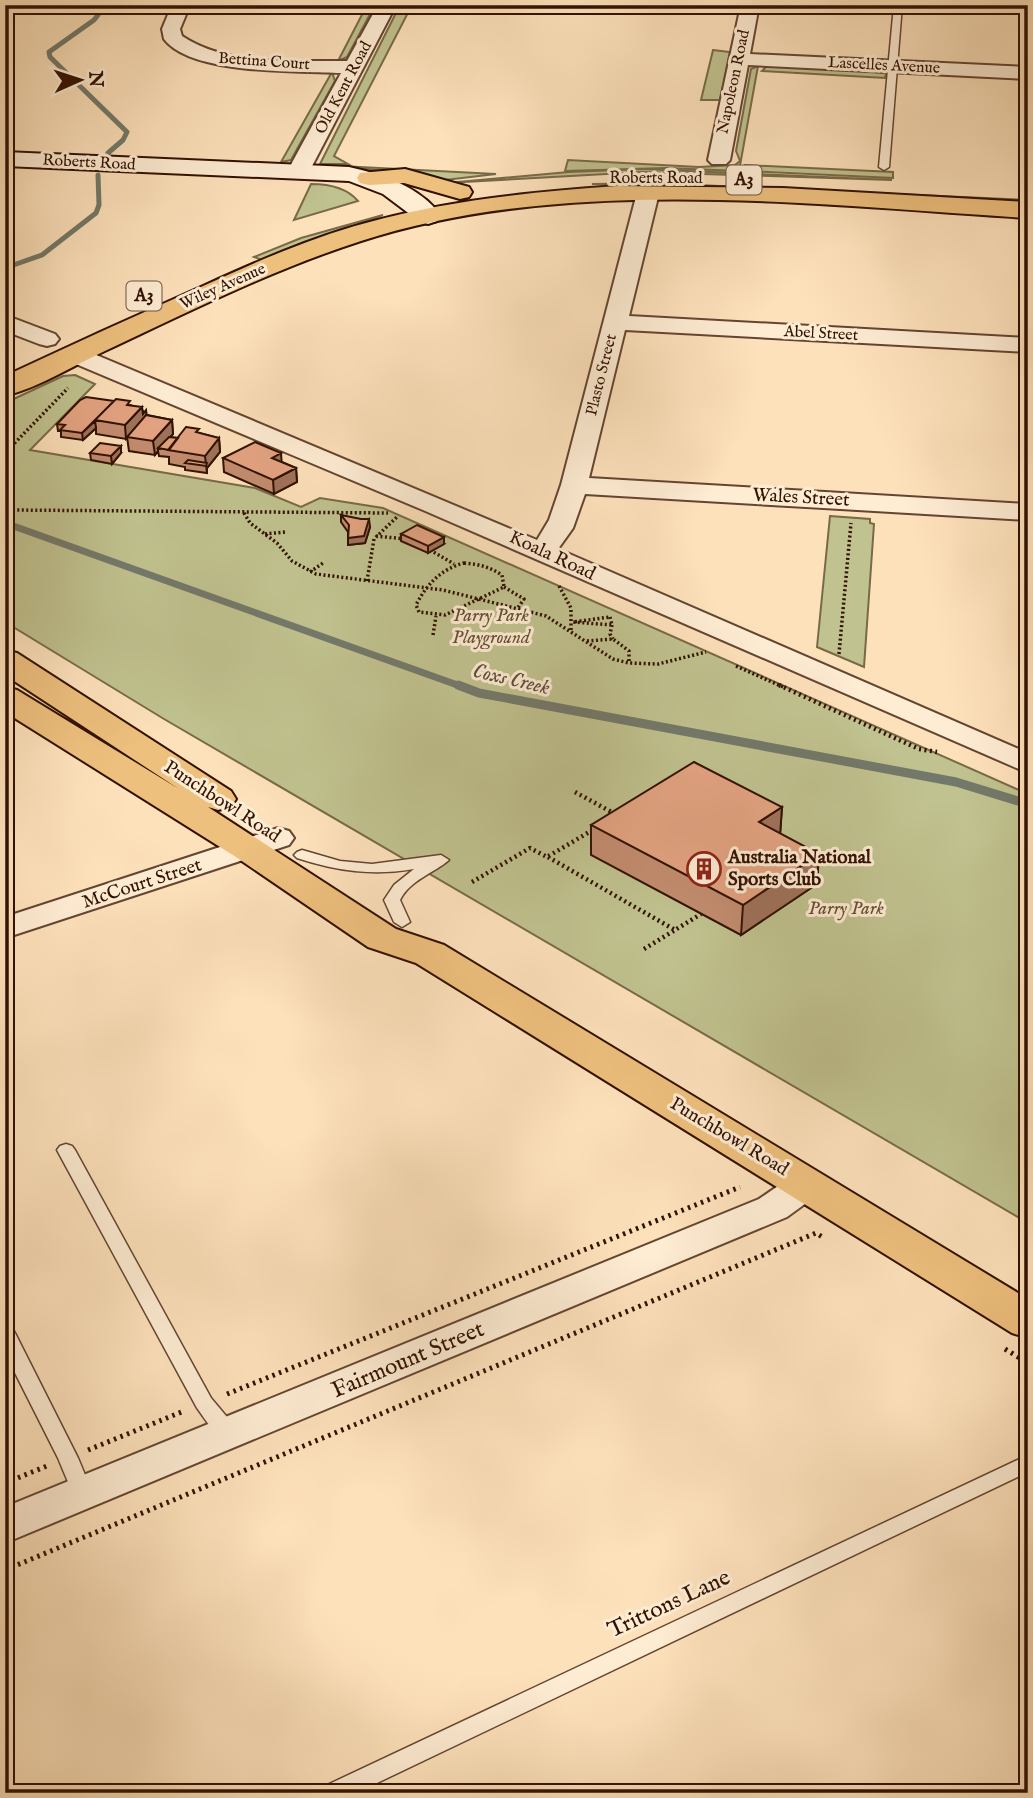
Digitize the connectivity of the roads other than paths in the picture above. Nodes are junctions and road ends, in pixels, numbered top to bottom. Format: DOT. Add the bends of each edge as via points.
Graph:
graph roads {
  1 [pos="181,5"];
  2 [pos="387,5"];
  3 [pos="751,5"];
  4 [pos="898,5"];
  5 [pos="740,59"];
  6 [pos="355,67"];
  7 [pos="894,67"];
  8 [pos="1028,73"];
  9 [pos="5,159"];
  10 [pos="719,160"];
  11 [pos="884,167"];
  12 [pos="299,170"];
  13 [pos="256,171"];
  14 [pos="369,178"];
  15 [pos="460,192"];
  16 [pos="648,193"];
  17 [pos="1028,194"];
  18 [pos="410,210"];
  19 [pos="1028,210"];
  20 [pos="5,322"];
  21 [pos="614,322"];
  22 [pos="47,340"];
  23 [pos="1028,345"];
  24 [pos="16,353"];
  25 [pos="73,354"];
  26 [pos="5,387"];
  27 [pos="574,485"];
  28 [pos="1028,512"];
  29 [pos="542,550"];
  30 [pos="5,660"];
  31 [pos="5,697"];
  32 [pos="1028,764"];
  33 [pos="276,847"];
  34 [pos="402,922"];
  35 [pos="5,928"];
  36 [pos="430,954"];
  37 [pos="66,1150"];
  38 [pos="807,1184"];
  39 [pos="1028,1321"];
  40 [pos="5,1333"];
  41 [pos="230,1434"];
  42 [pos="1028,1463"];
  43 [pos="83,1494"];
  44 [pos="5,1526"];
  45 [pos="334,1793"];
  1 -- 6 [label="street, Bettina Court" via="171,29 173,39 206,57"];
  2 -- 6 [label="street, Old Kent Road"];
  3 -- 5 [label="street, Napoleon Road"];
  4 -- 7 [label="lane"];
  5 -- 7 [label="street, Lascelles Avenue"];
  5 -- 10 [label="street, Napoleon Road"];
  6 -- 12 [label="street, Old Kent Road"];
  7 -- 8 [label="street, Lascelles Avenue"];
  7 -- 11 [label="lane"];
  9 -- 13 [label="main road, Roberts Road"];
  12 -- 13 [label="main road, Roberts Road"];
  12 -- 14 [label="main road, Roberts Road"];
  13 -- 18 [label="main road, Roberts Road" via="352,183"];
  14 -- 15 [label="main road" via="405,176"];
  14 -- 18 [label="main road, Roberts Road" via="396,190"];
  15 -- 17 [label="main road, Roberts Road / A3" via="545,182 648,178"];
  15 -- 18 [label="main road, Roberts Road / A3"];
  16 -- 18 [label="main road, Roberts Road / A3"];
  16 -- 19 [label="main road, Roberts Road / A3"];
  16 -- 21 [label="street, Plasto Street"];
  18 -- 22 [label="main road, Wiley Avenue / A3" via="282,236"];
  18 -- 25 [label="main road, Wiley Avenue / A3"];
  20 -- 22 [label="street"];
  21 -- 23 [label="street, Abel Street"];
  21 -- 27 [label="street, Plasto Street"];
  22 -- 24 [label="main road, Wiley Avenue / A3"];
  25 -- 26 [label="main road, Wiley Avenue / A3"];
  25 -- 29 [label="street, Koala Road"];
  27 -- 28 [label="street, Wales Street"];
  27 -- 29 [label="street, Plasto Street" via="562,526"];
  29 -- 32 [label="street, Koala Road"];
  30 -- 33 [label="main road, Punchbowl Road"];
  31 -- 33 [label="main road, Punchbowl Road"];
  33 -- 34 [label="main road, Punchbowl Road"];
  33 -- 34 [label="lane" via="367,871 441,860 395,891 392,900"];
  33 -- 35 [label="street, McCourt Street"];
  33 -- 36 [label="main road, Punchbowl Road" via="382,938"];
  34 -- 36 [label="main road, Punchbowl Road"];
  36 -- 38 [label="main road, Punchbowl Road"];
  37 -- 41 [label="lane" via="204,1403"];
  38 -- 39 [label="main road, Punchbowl Road"];
  38 -- 41 [label="street, Fairmount Street" via="773,1208"];
  40 -- 43 [label="lane"];
  41 -- 43 [label="street, Fairmount Street"];
  42 -- 45 [label="lane, Trittons Lane"];
  43 -- 44 [label="street, Fairmount Street"];
}
